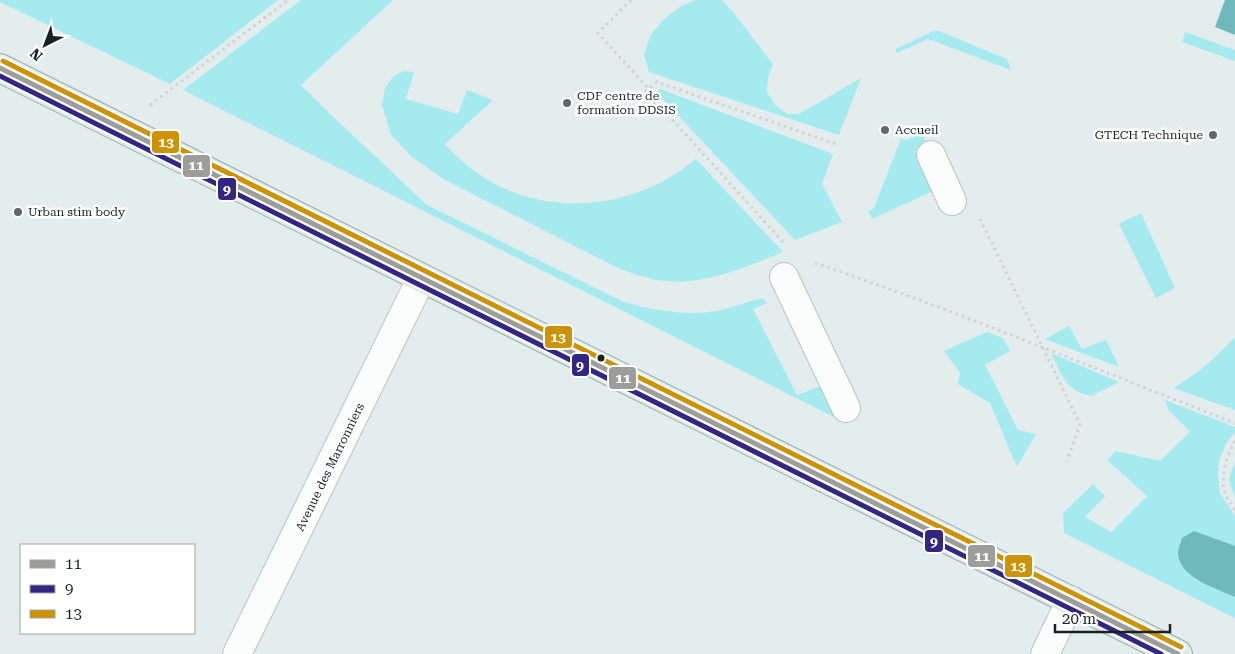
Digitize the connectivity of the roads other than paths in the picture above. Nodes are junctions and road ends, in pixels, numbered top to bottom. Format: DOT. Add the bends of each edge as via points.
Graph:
graph roads {
  1 [pos="0,68"];
  2 [pos="932,155"];
  3 [pos="952,201"];
  4 [pos="784,277"];
  5 [pos="421,279"];
  6 [pos="846,408"];
  7 [pos="1071,600"];
  8 [pos="237,654"];
  9 [pos="1045,654"];
  10 [pos="1178,654"];
  1 -- 5 [label="main road"];
  2 -- 3 [label="street"];
  4 -- 6 [label="street"];
  5 -- 7 [label="main road"];
  5 -- 8 [label="street, Avenue des Marronniers"];
  7 -- 9 [label="street"];
  7 -- 10 [label="main road"];
}
